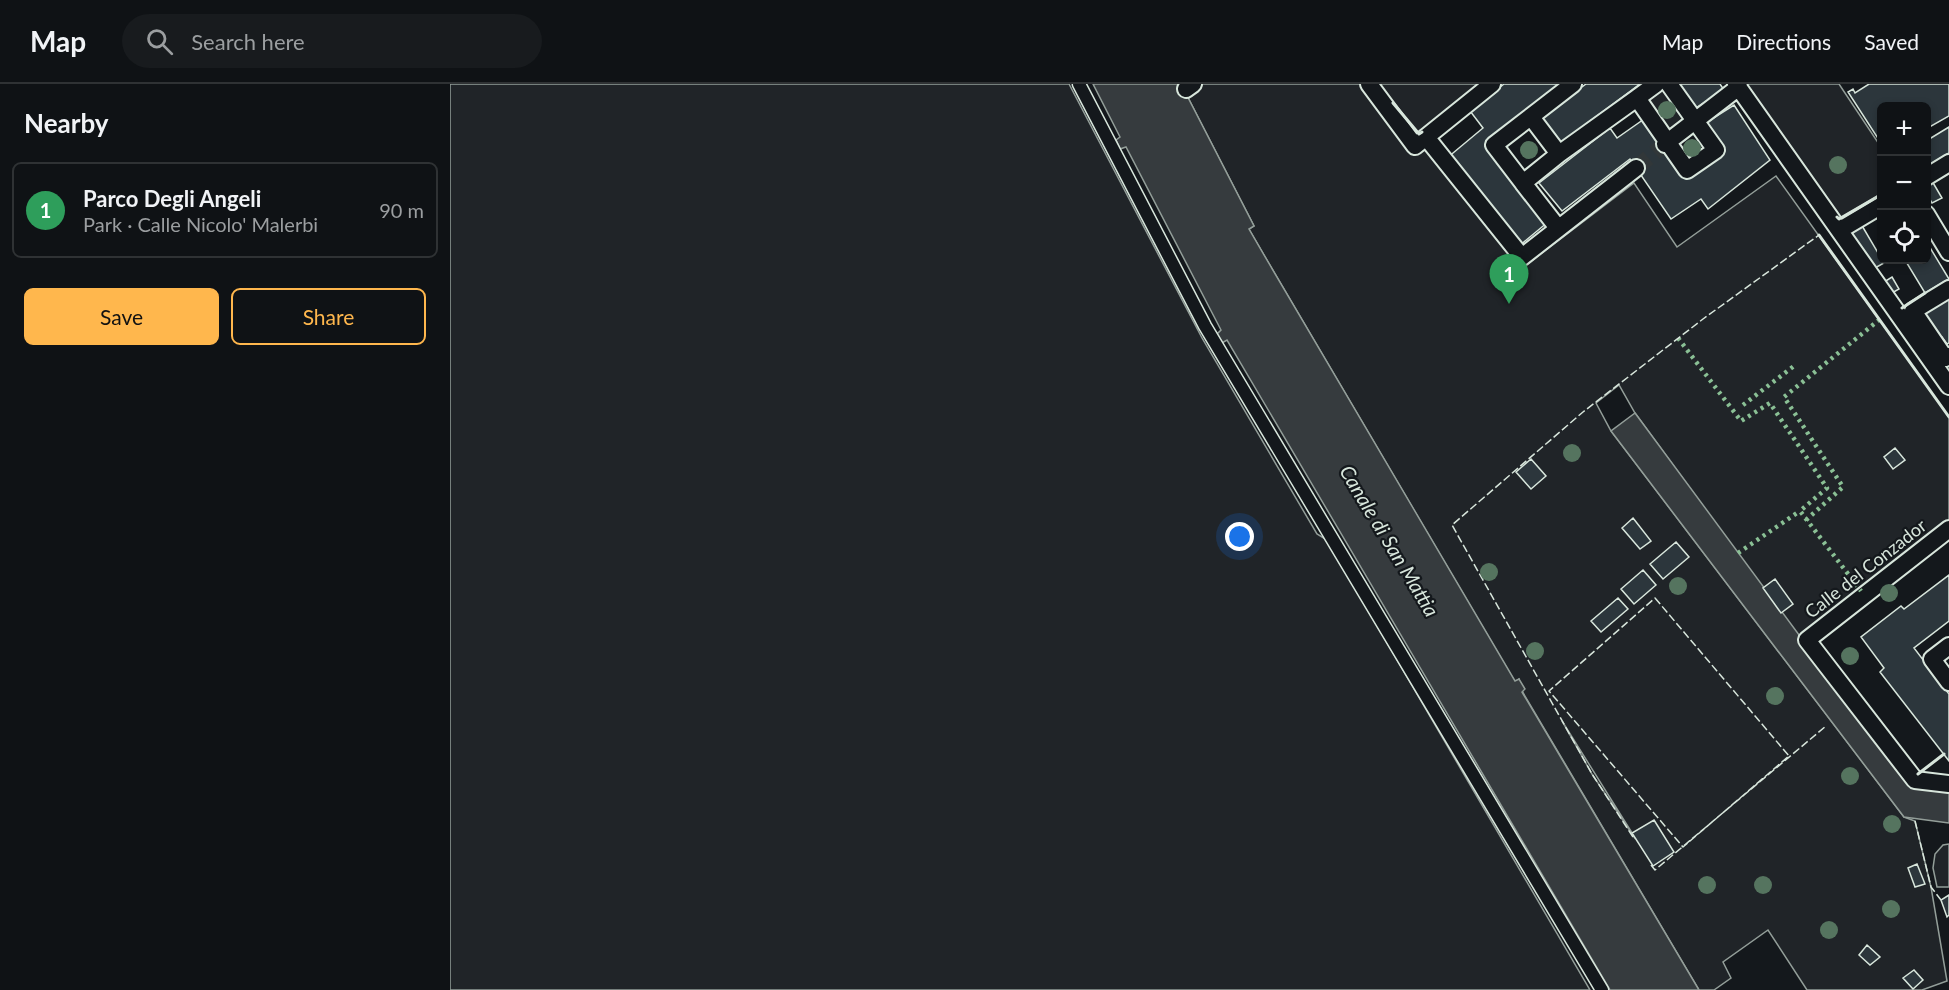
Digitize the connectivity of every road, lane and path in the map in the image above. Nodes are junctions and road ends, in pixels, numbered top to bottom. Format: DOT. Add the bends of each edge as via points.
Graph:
graph roads {
  1 [pos="1079,84"];
  2 [pos="1369,84"];
  3 [pos="1492,84"];
  4 [pos="1573,84"];
  5 [pos="1656,84"];
  6 [pos="1669,84"];
  7 [pos="1737,86"];
  8 [pos="1637,98"];
  9 [pos="1531,117"];
  10 [pos="1695,121"];
  11 [pos="1421,142"];
  12 [pos="1667,143"];
  13 [pos="1559,154"];
  14 [pos="1636,168"];
  15 [pos="1939,170"];
  16 [pos="1523,183"];
  17 [pos="1949,183"];
  18 [pos="1877,207"];
  19 [pos="1931,222"];
  20 [pos="1558,228"];
  21 [pos="1840,230"];
  22 [pos="1949,252"];
  23 [pos="1949,289"];
  24 [pos="1949,356"];
  25 [pos="1949,386"];
  26 [pos="1949,529"];
  27 [pos="1949,646"];
  28 [pos="1949,682"];
  29 [pos="1949,784"];
  30 [pos="1602,990"];
  1 -- 30 [label="lane" via="1205,326"];
  2 -- 11 [label="street"];
  3 -- 11 [label="street"];
  4 -- 9 [label="street"];
  5 -- 8 [label="street"];
  6 -- 10 [label="street"];
  7 -- 10 [label="street"];
  7 -- 21 [label="street"];
  8 -- 12 [label="street"];
  8 -- 13 [label="street"];
  9 -- 13 [label="street"];
  9 -- 16 [label="street" via="1494,145"];
  10 -- 12 [label="street"];
  10 -- 12 [label="street" via="1716,150 1688,170"];
  11 -- 20 [label="street" via="1522,257"];
  13 -- 16 [label="street"];
  14 -- 20 [label="street"];
  15 -- 17 [label="street"];
  16 -- 20 [label="street"];
  18 -- 21 [label="street"];
  19 -- 22 [label="street"];
  21 -- 25 [label="street"];
  23 -- 24 [label="street" via="1913,311 1945,358"];
  26 -- 29 [label="street, Calle del Conzador" via="1808,640 1915,780"];
  27 -- 28 [label="street" via="1932,659"];
}
